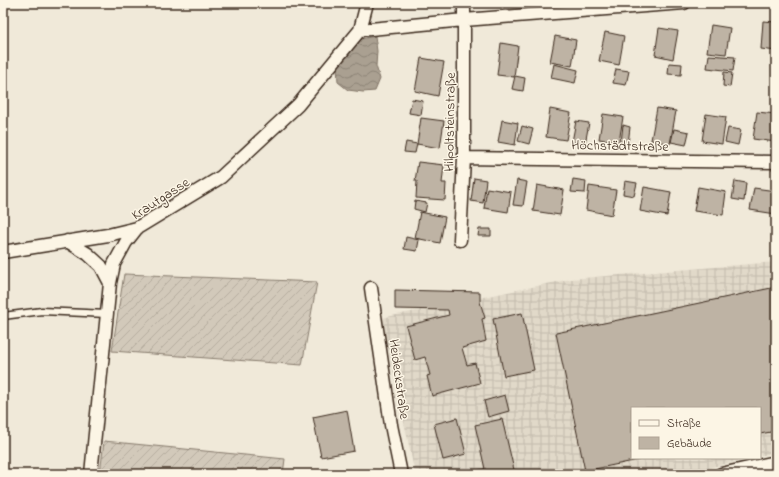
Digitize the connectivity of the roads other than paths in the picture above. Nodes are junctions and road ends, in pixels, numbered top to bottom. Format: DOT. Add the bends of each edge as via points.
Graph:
graph roads {
  1 [pos="367,3"];
  2 [pos="464,3"];
  3 [pos="684,3"];
  4 [pos="464,20"];
  5 [pos="360,30"];
  6 [pos="464,158"];
  7 [pos="776,162"];
  8 [pos="137,228"];
  9 [pos="460,240"];
  10 [pos="67,241"];
  11 [pos="3,252"];
  12 [pos="110,283"];
  13 [pos="371,288"];
  14 [pos="107,314"];
  15 [pos="3,316"];
  16 [pos="776,462"];
  17 [pos="750,471"];
  18 [pos="91,474"];
  19 [pos="401,474"];
  20 [pos="721,474"];
  1 -- 5 [label="street"];
  2 -- 4 [label="street, Hilpoltsteinstraße"];
  3 -- 4 [label="street"];
  4 -- 5 [label="street"];
  4 -- 6 [label="street, Hilpoltsteinstraße"];
  5 -- 8 [label="street, Krautgasse" via="298,105 221,177"];
  6 -- 7 [label="street, Höchstädtstraße"];
  6 -- 9 [label="street, Hilpoltsteinstraße"];
  8 -- 10 [label="street"];
  8 -- 12 [label="street, Krautgasse" via="114,264"];
  10 -- 11 [label="street"];
  10 -- 12 [label="street" via="101,266"];
  12 -- 14 [label="street, Krautgasse"];
  13 -- 19 [label="street, Heideckstraße"];
  14 -- 15 [label="lane" via="42,310"];
  14 -- 18 [label="street, Krautgasse"];
  16 -- 17 [label="street"];
  17 -- 20 [label="street"];
}
